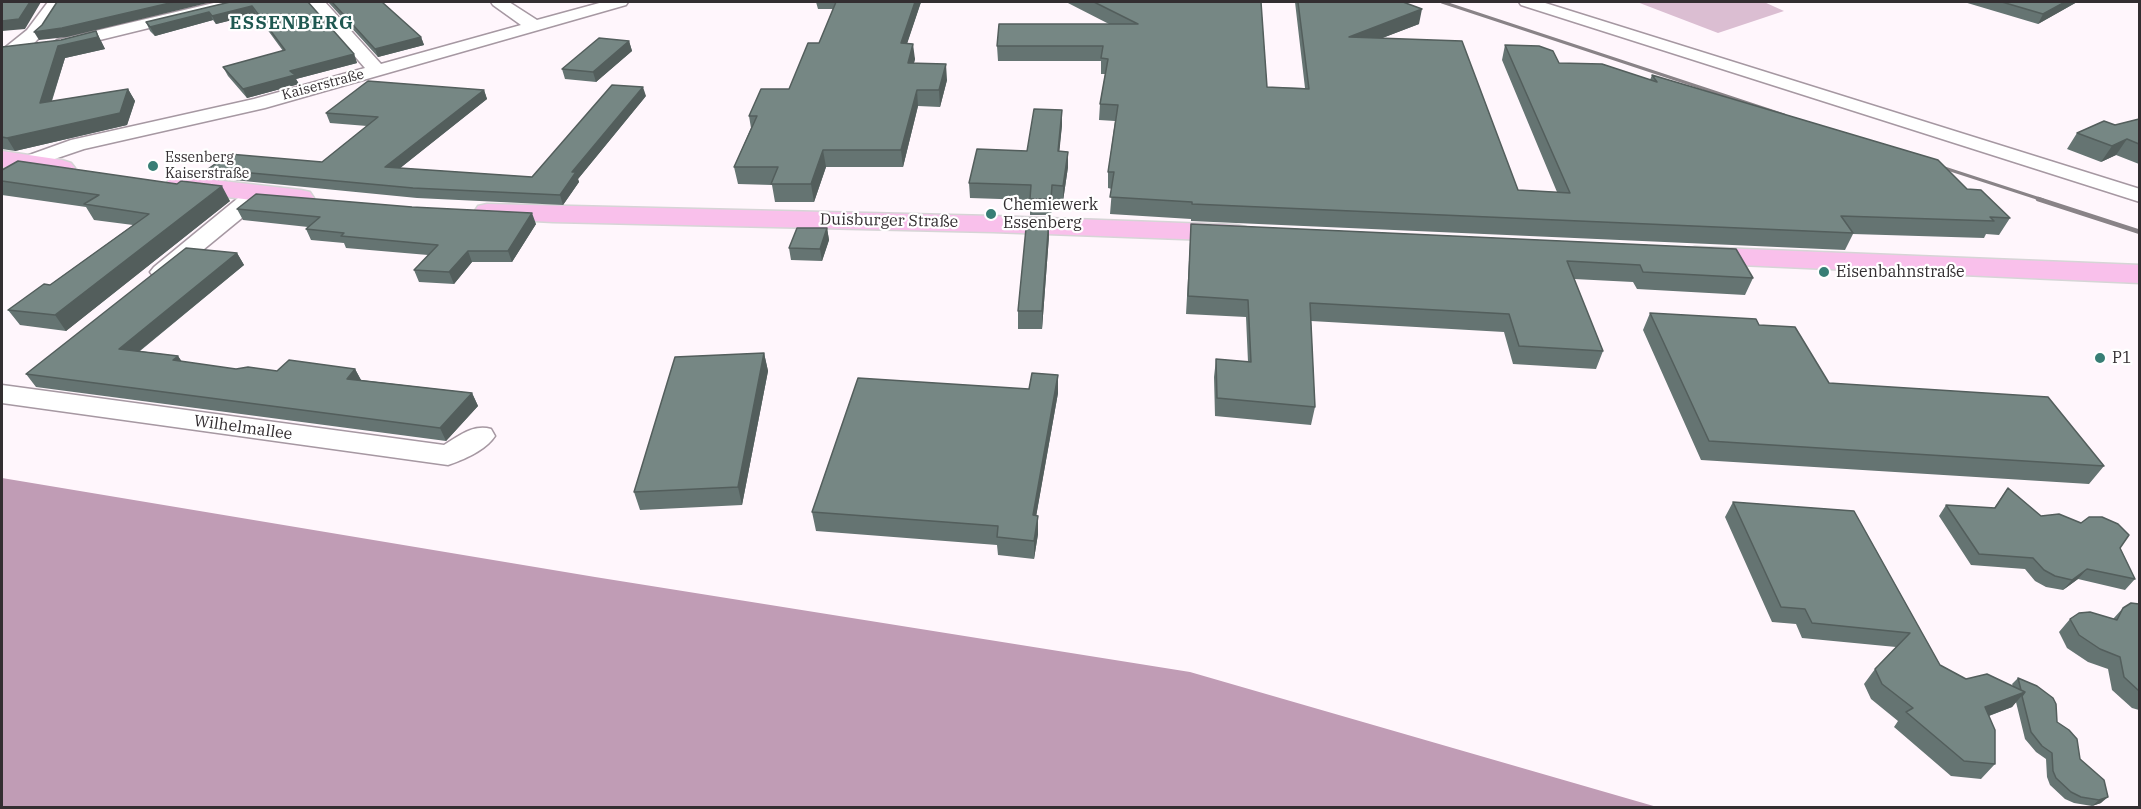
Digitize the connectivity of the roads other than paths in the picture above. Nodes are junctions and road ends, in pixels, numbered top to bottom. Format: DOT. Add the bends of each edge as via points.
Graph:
graph roads {
  1 [pos="56,2"];
  2 [pos="237,2"];
  3 [pos="316,2"];
  4 [pos="499,2"];
  5 [pos="620,2"];
  6 [pos="1527,2"];
  7 [pos="533,25"];
  8 [pos="7,54"];
  9 [pos="377,70"];
  10 [pos="13,161"];
  11 [pos="90,172"];
  12 [pos="156,182"];
  13 [pos="257,194"];
  14 [pos="2139,196"];
  15 [pos="326,200"];
  16 [pos="464,211"];
  17 [pos="1267,235"];
  18 [pos="1663,254"];
  19 [pos="2139,274"];
  20 [pos="149,282"];
  21 [pos="32,374"];
  22 [pos="3,394"];
  23 [pos="481,436"];
  1 -- 8 [label="street" via="39,28"];
  2 -- 8 [label="street" via="67,44"];
  3 -- 9 [label="street"];
  4 -- 7 [label="street"];
  5 -- 7 [label="street, Kaiserstraße"];
  6 -- 14 [label="street"];
  7 -- 9 [label="street, Kaiserstraße"];
  9 -- 10 [label="street, Kaiserstraße" via="258,104"];
  10 -- 11 [label="main road"];
  12 -- 13 [label="main road"];
  13 -- 15 [label="main road"];
  13 -- 20 [label="street"];
  16 -- 17 [label="main road, Duisburger Straße" via="1081,226"];
  18 -- 19 [label="main road"];
  21 -- 22 [label="street"];
  22 -- 23 [label="street, Wilhelmallee" via="448,454"];
}
